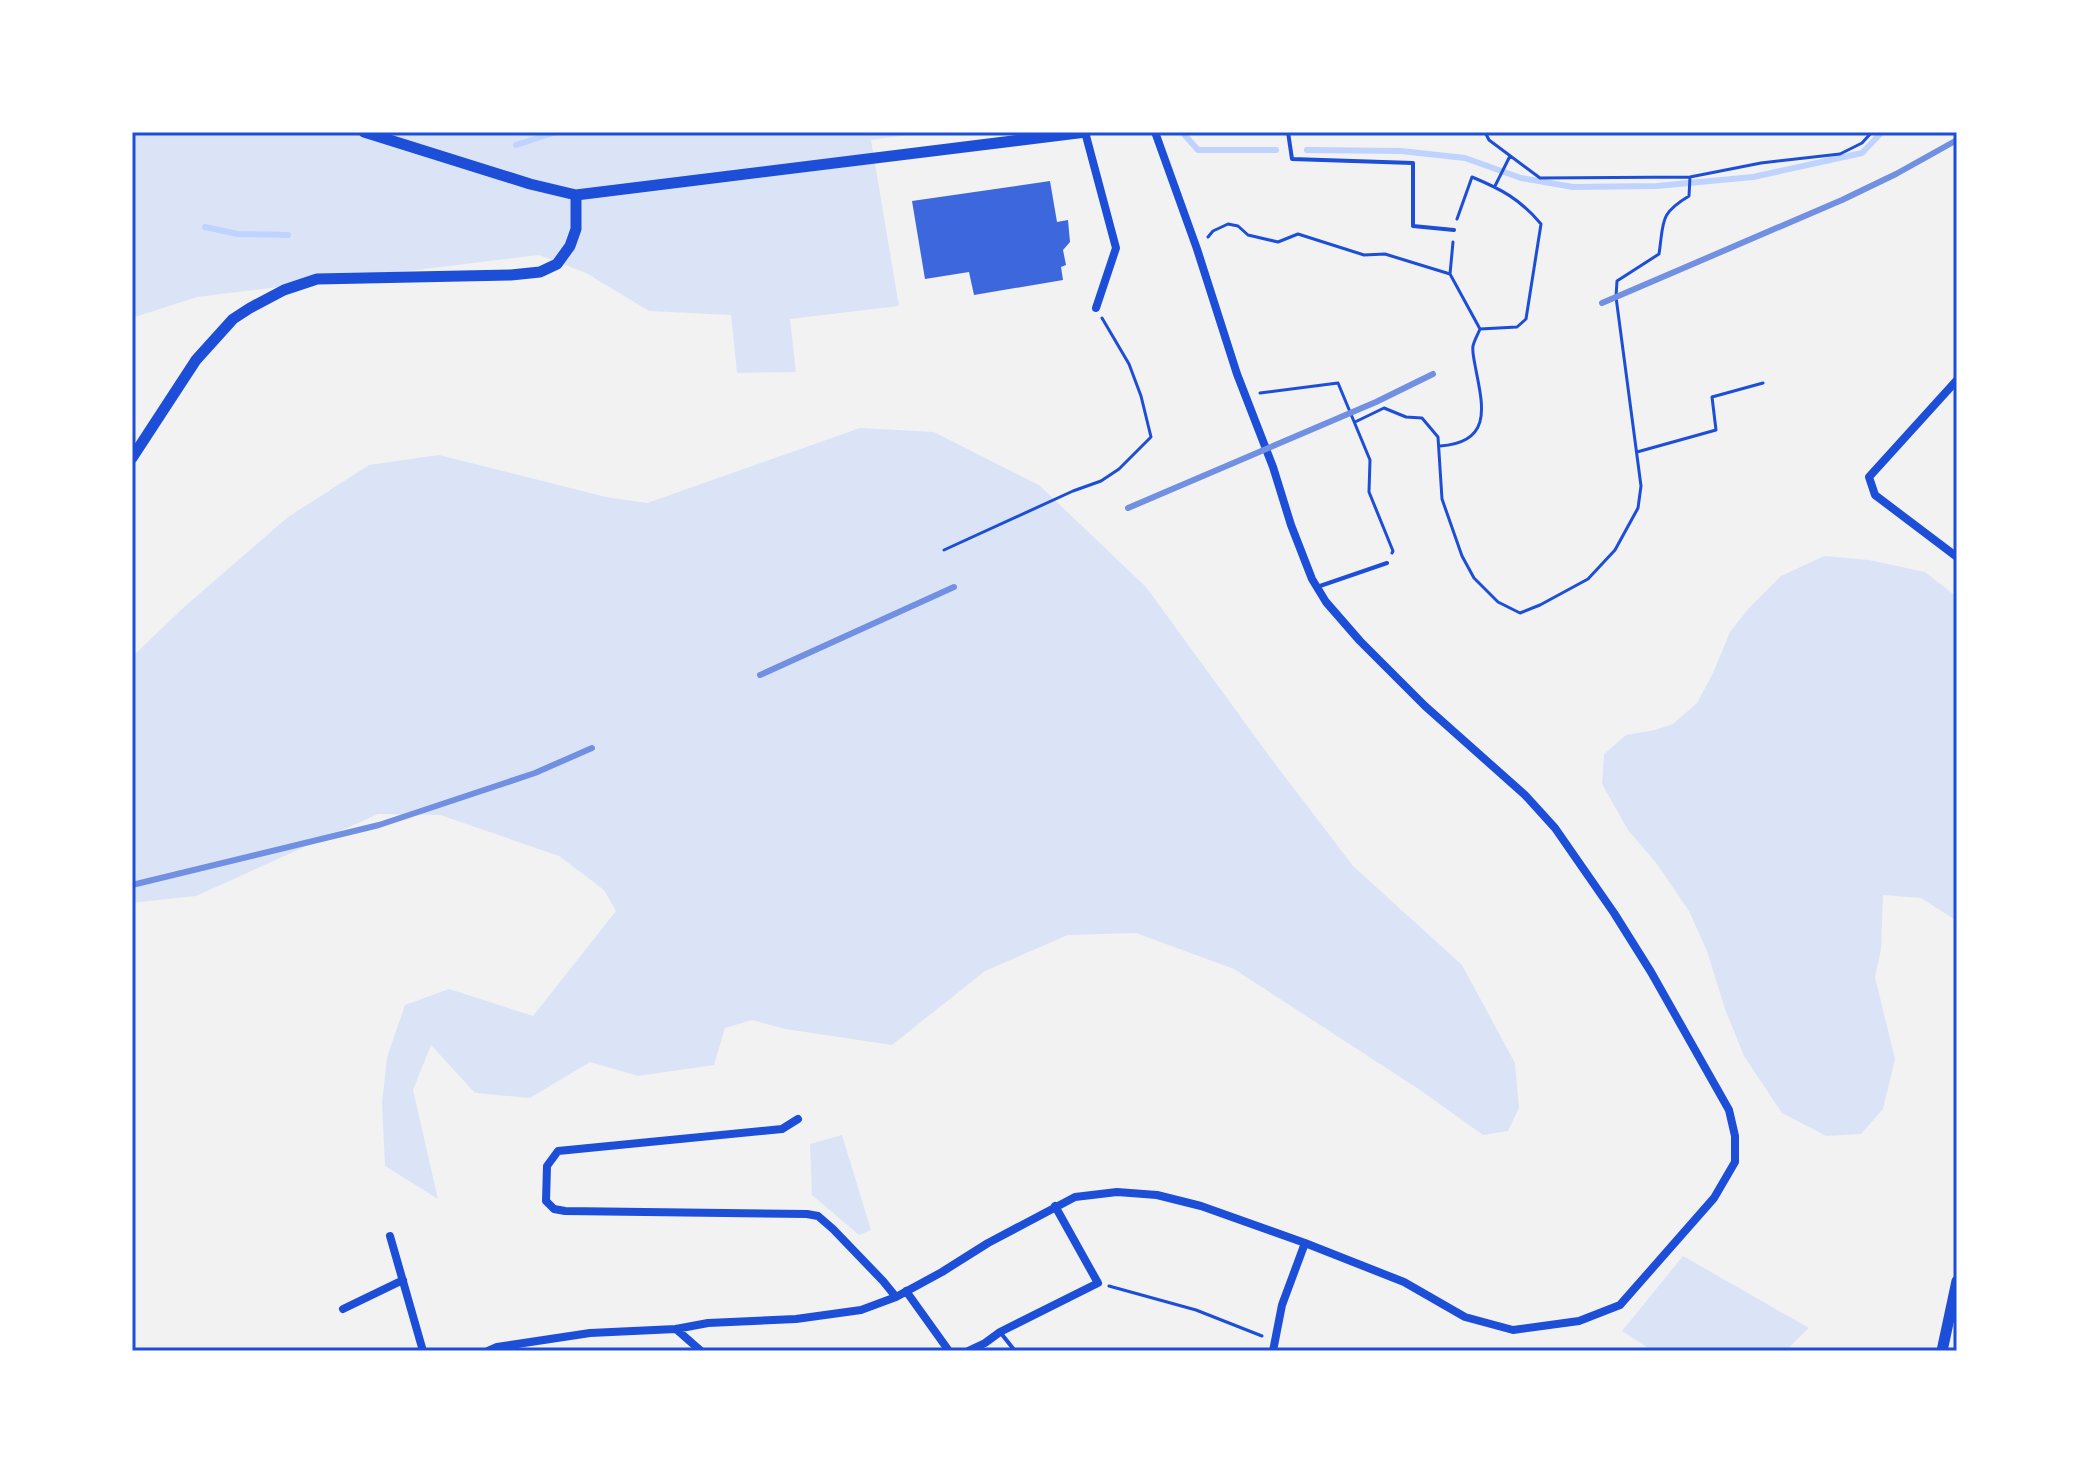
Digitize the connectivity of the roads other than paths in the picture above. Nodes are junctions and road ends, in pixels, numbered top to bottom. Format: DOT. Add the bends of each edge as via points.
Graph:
graph roads {
  1 [pos="364,132"];
  2 [pos="1086,132"];
  3 [pos="1155,132"];
  4 [pos="1288,132"];
  5 [pos="390,136"];
  6 [pos="576,195"];
  7 [pos="1454,230"];
  8 [pos="1096,308"];
  9 [pos="1957,380"];
  10 [pos="132,458"];
  11 [pos="1957,542"];
  12 [pos="1949,550"];
  13 [pos="1957,557"];
  14 [pos="1387,563"];
  15 [pos="1317,587"];
  16 [pos="798,1119"];
  17 [pos="1055,1206"];
  18 [pos="390,1236"];
  19 [pos="1305,1243"];
  20 [pos="403,1280"];
  21 [pos="1957,1281"];
  22 [pos="906,1291"];
  23 [pos="896,1297"];
  24 [pos="343,1309"];
  25 [pos="676,1329"];
  26 [pos="1000,1332"];
  27 [pos="1275,1347"];
  28 [pos="423,1351"];
  29 [pos="488,1351"];
  30 [pos="701,1351"];
  31 [pos="949,1351"];
  32 [pos="968,1351"];
  33 [pos="1015,1351"];
  34 [pos="1942,1351"];
  1 -- 5 [label="street"];
  2 -- 6 [label="street"];
  2 -- 8 [label="street" via="1116,248"];
  3 -- 15 [label="street"];
  4 -- 7 [label="lane" via="1292,159 1413,163 1413,226"];
  5 -- 6 [label="street"];
  6 -- 10 [label="street" via="570,246 557,264 540,272 317,279 250,308 196,360"];
  9 -- 12 [label="street" via="1869,477 1875,495"];
  11 -- 12 [label="street"];
  12 -- 13 [label="street"];
  14 -- 15 [label="lane"];
  15 -- 19 [label="street" via="1369,650 1555,828 1651,972 1729,1110 1735,1162 1714,1198 1620,1305 1579,1321 1513,1330 1465,1317 1404,1282"];
  16 -- 23 [label="street" via="782,1129 558,1151 547,1166 546,1201 565,1211 818,1216"];
  17 -- 19 [label="street" via="1075,1197 1117,1192 1157,1195"];
  17 -- 22 [label="street"];
  17 -- 26 [label="street" via="1098,1283"];
  18 -- 20 [label="street"];
  19 -- 27 [label="street" via="1282,1305"];
  20 -- 24 [label="street"];
  20 -- 28 [label="street"];
  21 -- 34 [label="street"];
  22 -- 23 [label="street"];
  22 -- 31 [label="street"];
  23 -- 25 [label="street" via="861,1310"];
  25 -- 29 [label="street" via="590,1333"];
  25 -- 30 [label="street"];
  26 -- 32 [label="street"];
  26 -- 33 [label="lane"];
}
